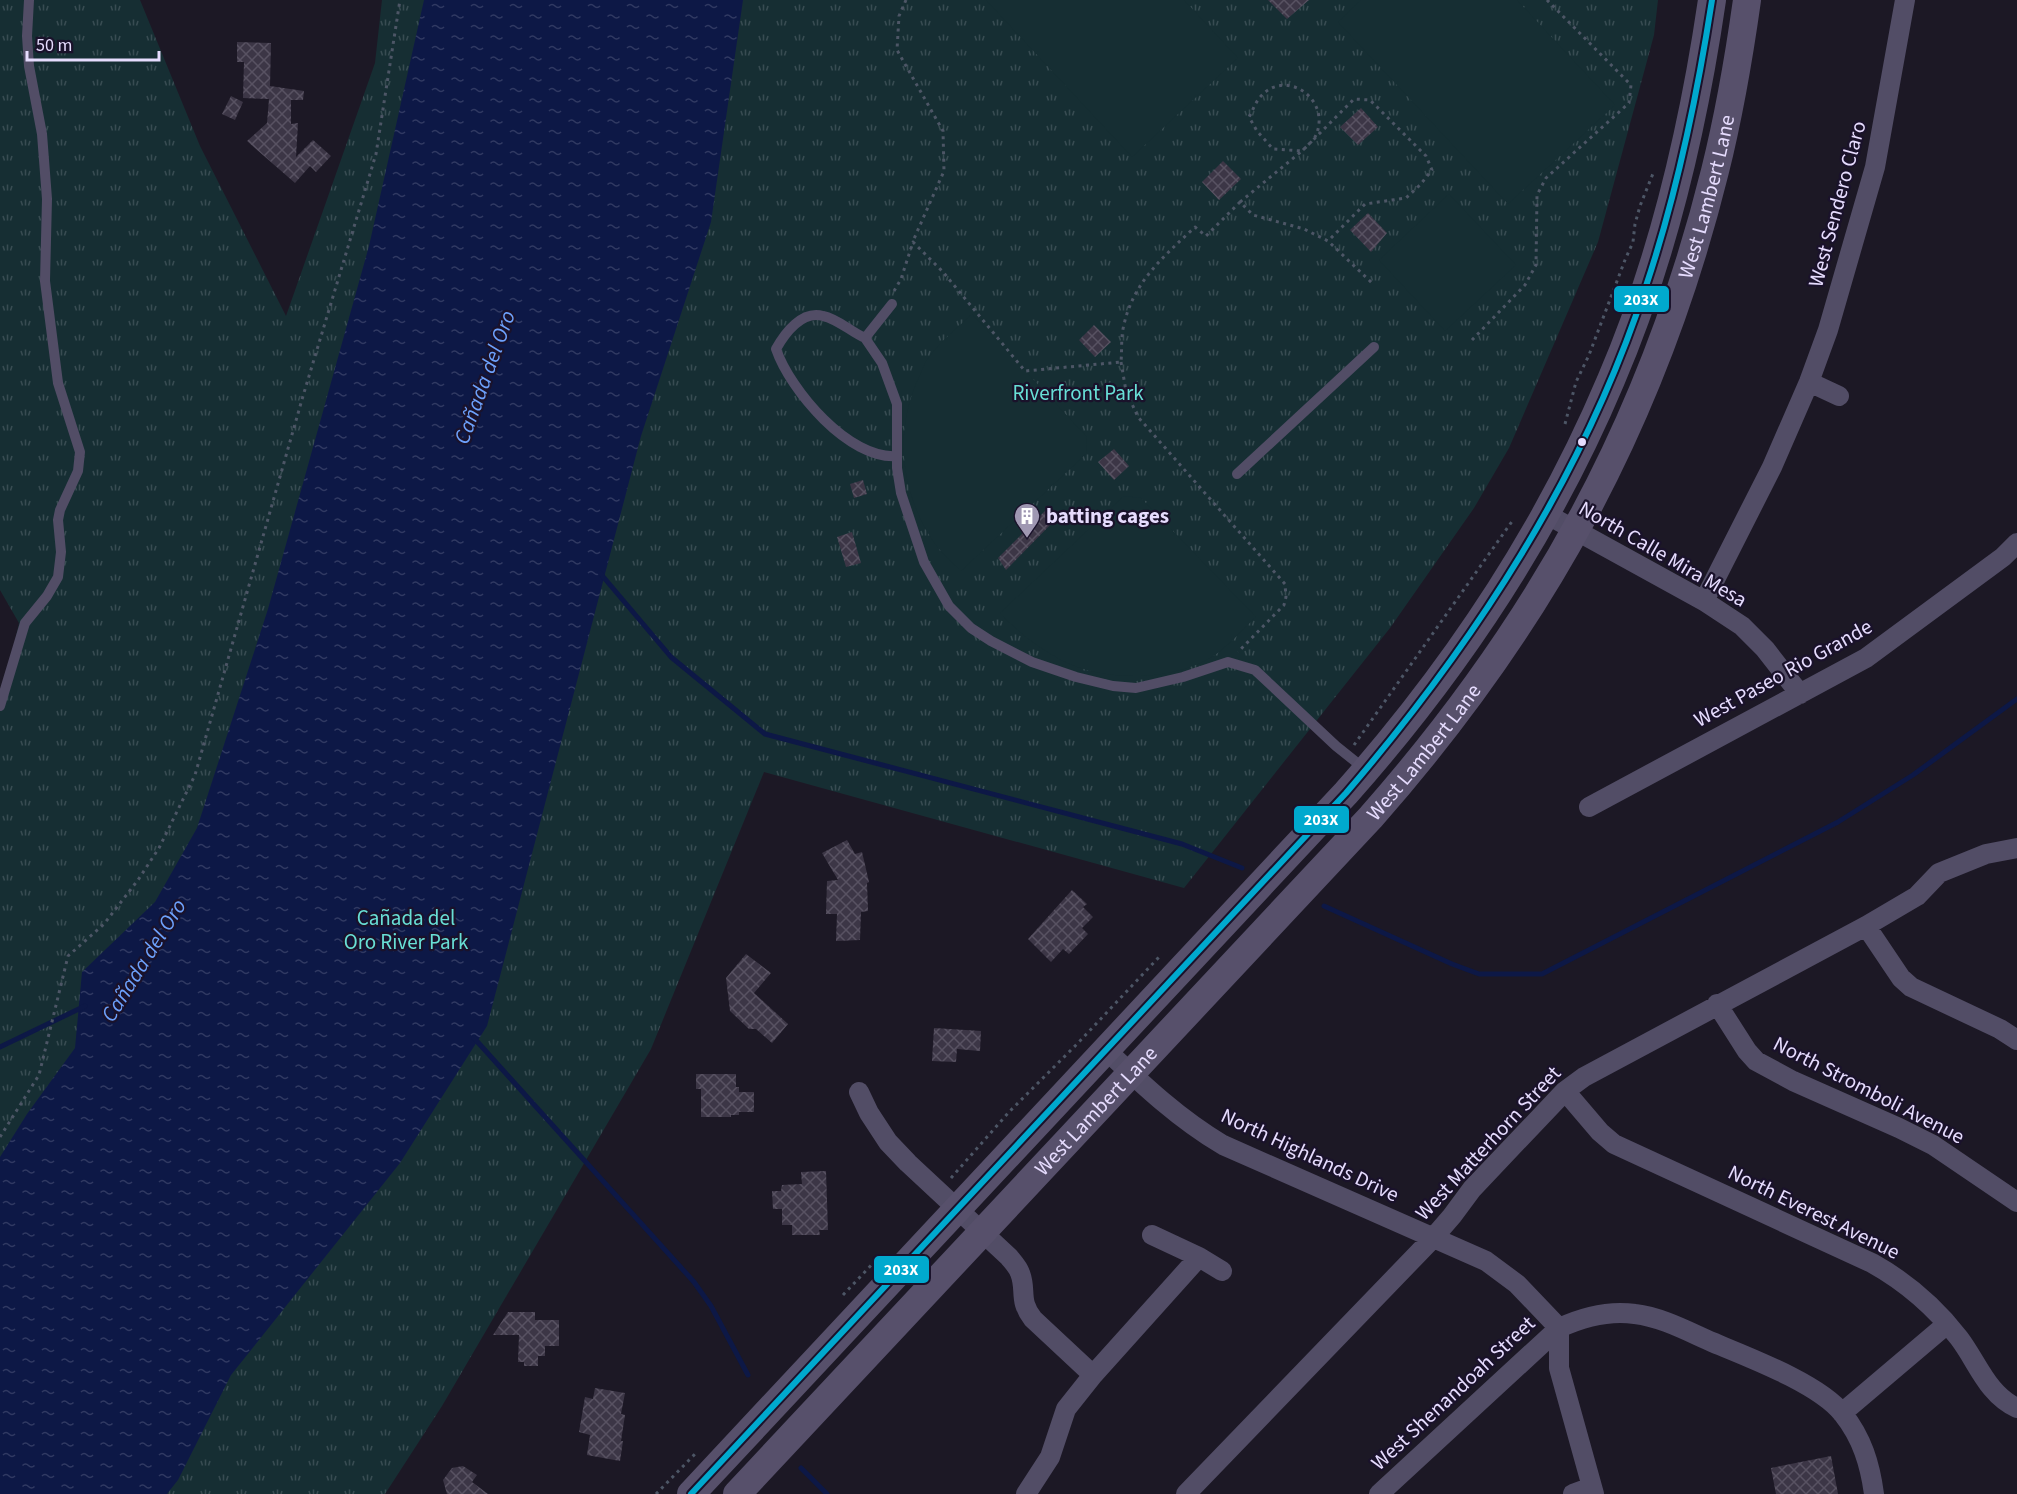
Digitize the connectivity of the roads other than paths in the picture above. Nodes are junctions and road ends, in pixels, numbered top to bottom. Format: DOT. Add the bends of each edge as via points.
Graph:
graph roads {
  1 [pos="29,0"];
  2 [pos="1712,0"];
  3 [pos="1747,0"];
  4 [pos="1905,0"];
  5 [pos="892,304"];
  6 [pos="865,338"];
  7 [pos="1374,347"];
  8 [pos="1809,382"];
  9 [pos="1839,396"];
  10 [pos="897,456"];
  11 [pos="1237,474"];
  12 [pos="1546,514"];
  13 [pos="1576,531"];
  14 [pos="2017,543"];
  15 [pos="1704,601"];
  16 [pos="1800,694"];
  17 [pos="0,706"];
  18 [pos="1360,758"];
  19 [pos="1589,807"];
  20 [pos="2017,848"];
  21 [pos="1866,926"];
  22 [pos="1717,1004"];
  23 [pos="2017,1040"];
  24 [pos="1106,1050"];
  25 [pos="1131,1074"];
  26 [pos="1565,1091"];
  27 [pos="859,1092"];
  28 [pos="2017,1202"];
  29 [pos="956,1208"];
  30 [pos="982,1233"];
  31 [pos="1152,1235"];
  32 [pos="1432,1238"];
  33 [pos="1199,1257"];
  34 [pos="1222,1271"];
  35 [pos="1947,1324"];
  36 [pos="1559,1328"];
  37 [pos="1093,1375"];
  38 [pos="2017,1408"];
  39 [pos="1842,1413"];
  40 [pos="1593,1490"];
  41 [pos="691,1494"];
  42 [pos="737,1494"];
  43 [pos="1026,1494"];
  44 [pos="1186,1494"];
  45 [pos="1379,1494"];
  46 [pos="1573,1494"];
  47 [pos="1874,1494"];
  1 -- 17 [label="lane" via="29,66 42,134 47,199 45,281 58,382 80,452 78,471 58,520 58,577 25,623"];
  2 -- 12 [label="main road, West Lambert Lane" via="1684,151 1649,278 1607,389"];
  3 -- 13 [label="main road, West Lambert Lane" via="1716,171 1682,288 1636,412"];
  4 -- 8 [label="street, West Sendero Claro" via="1875,167"];
  5 -- 6 [label="lane"];
  6 -- 10 [label="lane" via="882,363 897,404"];
  6 -- 10 [label="lane" via="821,315 808,316 784,335 776,349 796,388 831,425 853,444"];
  7 -- 11 [label="lane"];
  8 -- 9 [label="street"];
  8 -- 15 [label="street, West Sendero Claro" via="1772,467"];
  10 -- 18 [label="lane" via="901,493 924,562 949,606 971,628 1032,662 1113,687 1136,688 1228,662 1255,670 1336,746"];
  12 -- 13 [label="street, North Calle Mira Mesa"];
  12 -- 18 [label="main road, West Lambert Lane" via="1472,633 1420,704"];
  13 -- 15 [label="street, North Calle Mira Mesa"];
  13 -- 25 [label="main road, West Lambert Lane" via="1500,653 1408,774"];
  14 -- 16 [label="street, West Paseo Rio Grande" via="1866,658"];
  15 -- 16 [label="street, North Calle Mira Mesa" via="1755,637"];
  16 -- 19 [label="street, West Paseo Rio Grande"];
  18 -- 24 [label="main road, West Lambert Lane"];
  20 -- 21 [label="street, West Matterhorn Street" via="1986,854 1939,873 1917,896"];
  21 -- 22 [label="street, West Matterhorn Street"];
  21 -- 23 [label="street" via="1911,987"];
  22 -- 26 [label="street, West Matterhorn Street"];
  22 -- 28 [label="street, North Stromboli Avenue" via="1747,1051 1762,1065 1933,1145"];
  24 -- 25 [label="street, North Highlands Drive"];
  24 -- 29 [label="main road, West Lambert Lane"];
  25 -- 30 [label="main road, West Lambert Lane"];
  25 -- 32 [label="street, North Highlands Drive" via="1195,1128 1223,1144"];
  26 -- 32 [label="street, West Matterhorn Street" via="1472,1189"];
  26 -- 35 [label="street, North Everest Avenue" via="1614,1144 1872,1263 1897,1277"];
  27 -- 29 [label="street" via="888,1142"];
  29 -- 30 [label="street"];
  29 -- 41 [label="main road, West Lambert Lane"];
  30 -- 37 [label="street" via="1017,1266 1023,1301 1033,1319"];
  30 -- 42 [label="main road, West Lambert Lane"];
  31 -- 33 [label="street"];
  32 -- 36 [label="street, North Highlands Drive" via="1472,1254 1500,1271"];
  32 -- 44 [label="street, West Matterhorn Street"];
  33 -- 34 [label="street"];
  33 -- 37 [label="street"];
  35 -- 38 [label="street, North Everest Avenue" via="1993,1391"];
  35 -- 39 [label="street"];
  36 -- 39 [label="street" via="1598,1315 1650,1317 1802,1383"];
  36 -- 40 [label="street" via="1559,1368"];
  36 -- 45 [label="street, West Shenandoah Street"];
  37 -- 43 [label="street" via="1066,1409 1050,1457"];
  39 -- 47 [label="street" via="1862,1444"];
  40 -- 46 [label="street"];
}
